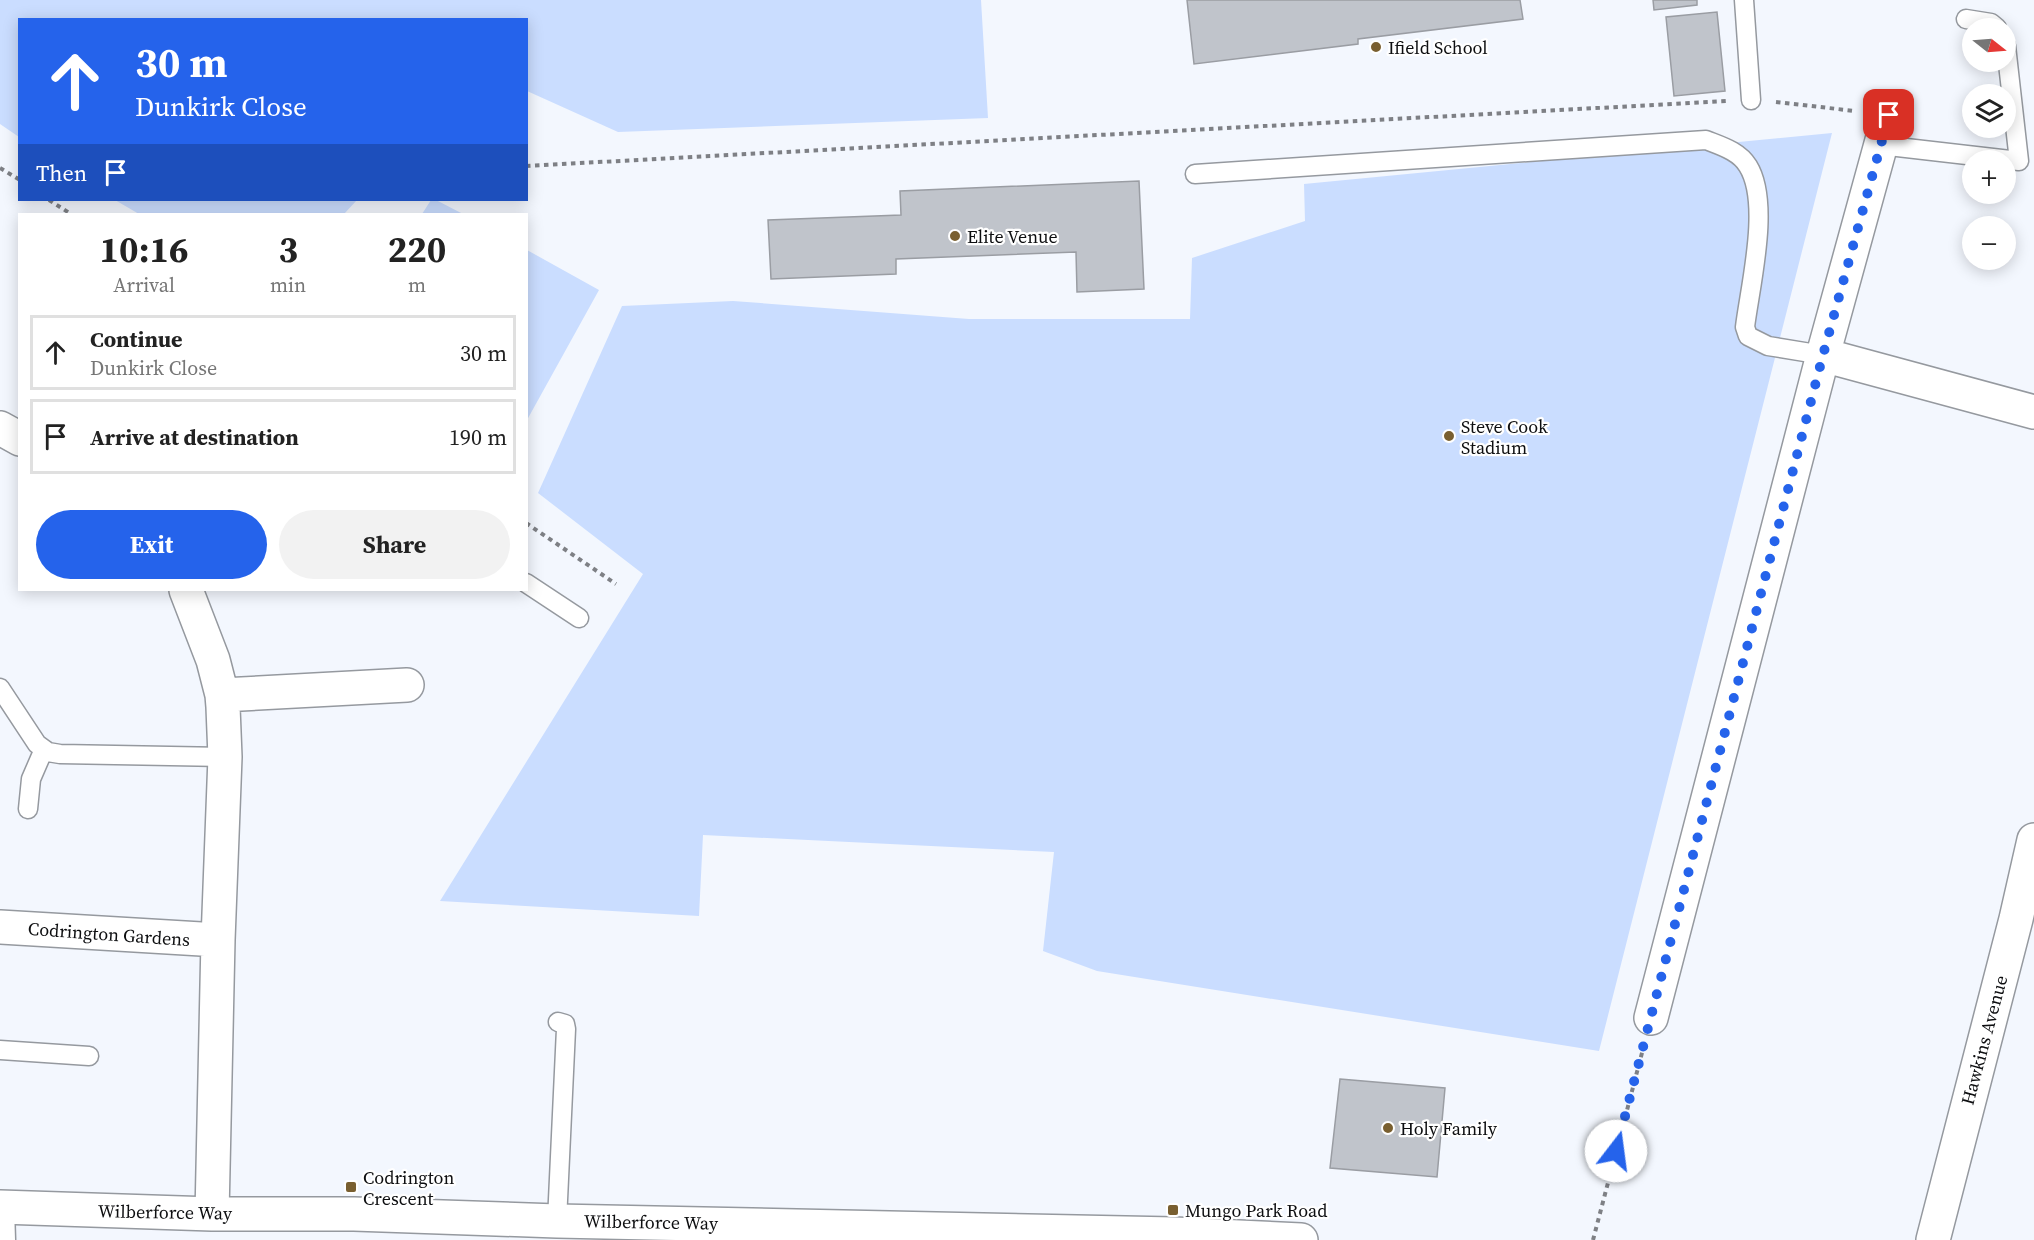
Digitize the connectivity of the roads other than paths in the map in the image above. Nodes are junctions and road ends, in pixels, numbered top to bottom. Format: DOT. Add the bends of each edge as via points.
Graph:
graph roads {
  1 [pos="1744,0"];
  2 [pos="2009,72"];
  3 [pos="1751,100"];
  4 [pos="1885,130"];
  5 [pos="1195,174"];
  6 [pos="1823,355"];
  7 [pos="2034,412"];
  8 [pos="0,428"];
  9 [pos="18,438"];
  10 [pos="528,585"];
  11 [pos="186,591"];
  12 [pos="579,618"];
  13 [pos="406,686"];
  14 [pos="0,688"];
  15 [pos="222,694"];
  16 [pos="44,749"];
  17 [pos="225,757"];
  18 [pos="28,809"];
  19 [pos="2034,840"];
  20 [pos="2025,921"];
  21 [pos="0,927"];
  22 [pos="218,940"];
  23 [pos="1651,1018"];
  24 [pos="558,1022"];
  25 [pos="0,1050"];
  26 [pos="89,1056"];
  27 [pos="3,1208"];
  28 [pos="212,1214"];
  29 [pos="557,1221"];
  30 [pos="513,1230"];
  31 [pos="670,1231"];
  32 [pos="6,1240"];
  33 [pos="1301,1240"];
  34 [pos="1933,1240"];
  1 -- 3 [label="lane"];
  2 -- 4 [label="lane" via="2019,161"];
  4 -- 6 [label="street"];
  5 -- 6 [label="lane" via="1706,140 1735,152 1749,166 1755,186 1758,240 1745,327 1748,336 1768,346"];
  6 -- 7 [label="street"];
  6 -- 23 [label="street"];
  8 -- 9 [label="street"];
  10 -- 12 [label="lane"];
  11 -- 15 [label="street"];
  13 -- 15 [label="street"];
  14 -- 16 [label="lane"];
  15 -- 17 [label="street"];
  16 -- 17 [label="lane" via="60,754"];
  16 -- 18 [label="lane" via="31,779"];
  17 -- 22 [label="street"];
  19 -- 20 [label="street, Hawkins Avenue"];
  20 -- 34 [label="street, Hawkins Avenue"];
  21 -- 22 [label="street, Codrington Gardens"];
  22 -- 28 [label="street"];
  24 -- 29 [label="lane" via="565,1024 566,1029"];
  25 -- 26 [label="lane"];
  27 -- 28 [label="street, Wilberforce Way"];
  27 -- 32 [label="lane"];
  28 -- 30 [label="street, Wilberforce Way" via="354,1214"];
  29 -- 30 [label="street, Wilberforce Way"];
  29 -- 31 [label="street, Wilberforce Way"];
  31 -- 33 [label="street, Wilberforce Way" via="1174,1234"];
}
